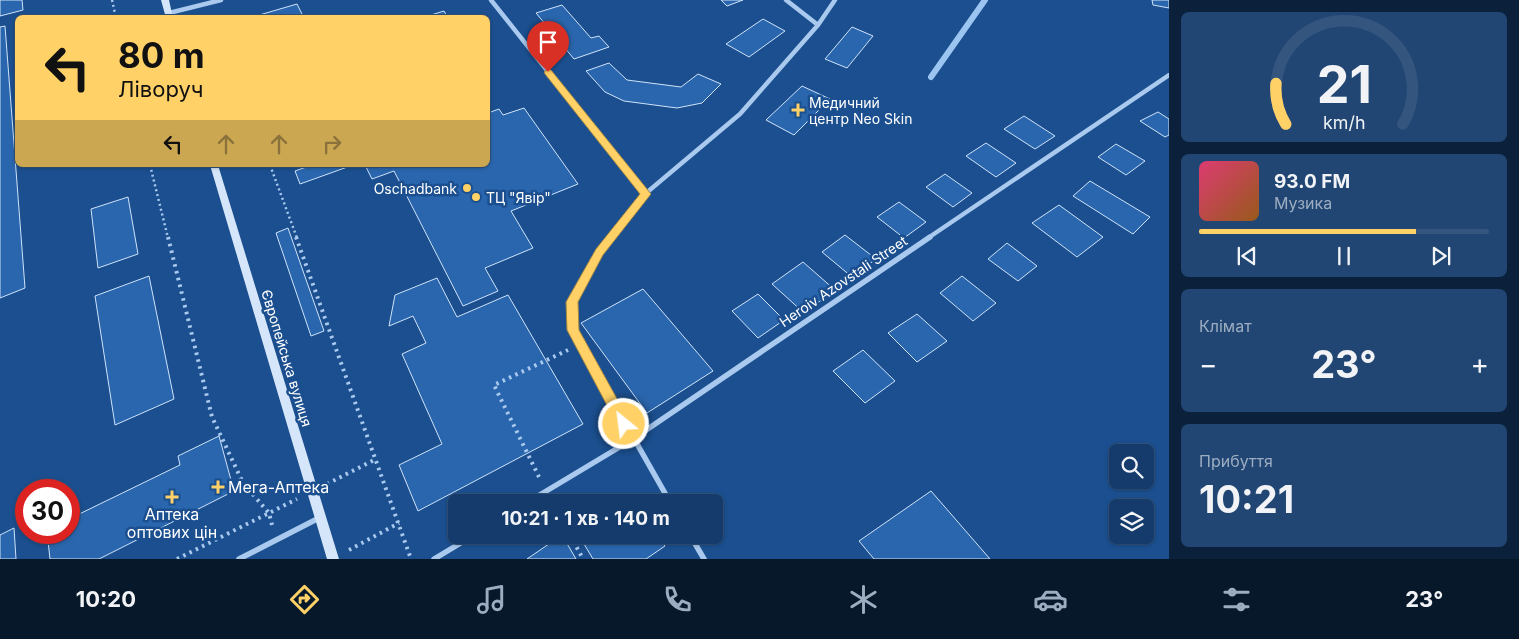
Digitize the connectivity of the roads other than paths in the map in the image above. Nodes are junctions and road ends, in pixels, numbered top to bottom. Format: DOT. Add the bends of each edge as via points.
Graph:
graph roads {
  1 [pos="165,0"];
  2 [pos="221,0"];
  3 [pos="491,0"];
  4 [pos="786,0"];
  5 [pos="835,0"];
  6 [pos="170,15"];
  7 [pos="818,25"];
  8 [pos="1169,75"];
  9 [pos="215,167"];
  10 [pos="645,194"];
  11 [pos="633,439"];
  12 [pos="542,494"];
  13 [pos="665,494"];
  14 [pos="319,518"];
  15 [pos="459,544"];
  16 [pos="695,544"];
  17 [pos="239,559"];
  18 [pos="333,559"];
  19 [pos="434,559"];
  20 [pos="704,559"];
  1 -- 6 [label="street"];
  2 -- 6 [label="street"];
  3 -- 10 [label="street"];
  4 -- 7 [label="street"];
  5 -- 7 [label="street"];
  7 -- 10 [label="street" via="740,114"];
  8 -- 11 [label="street, Heroiv Azovstali Street"];
  9 -- 14 [label="street, Європейська вулиця"];
  10 -- 11 [label="street" via="600,252 572,302 573,330"];
  11 -- 12 [label="street, Heroiv Azovstali Street"];
  11 -- 13 [label="street"];
  14 -- 17 [label="street"];
  14 -- 18 [label="street, Європейська вулиця"];
  15 -- 19 [label="street"];
  16 -- 20 [label="street"];
}
